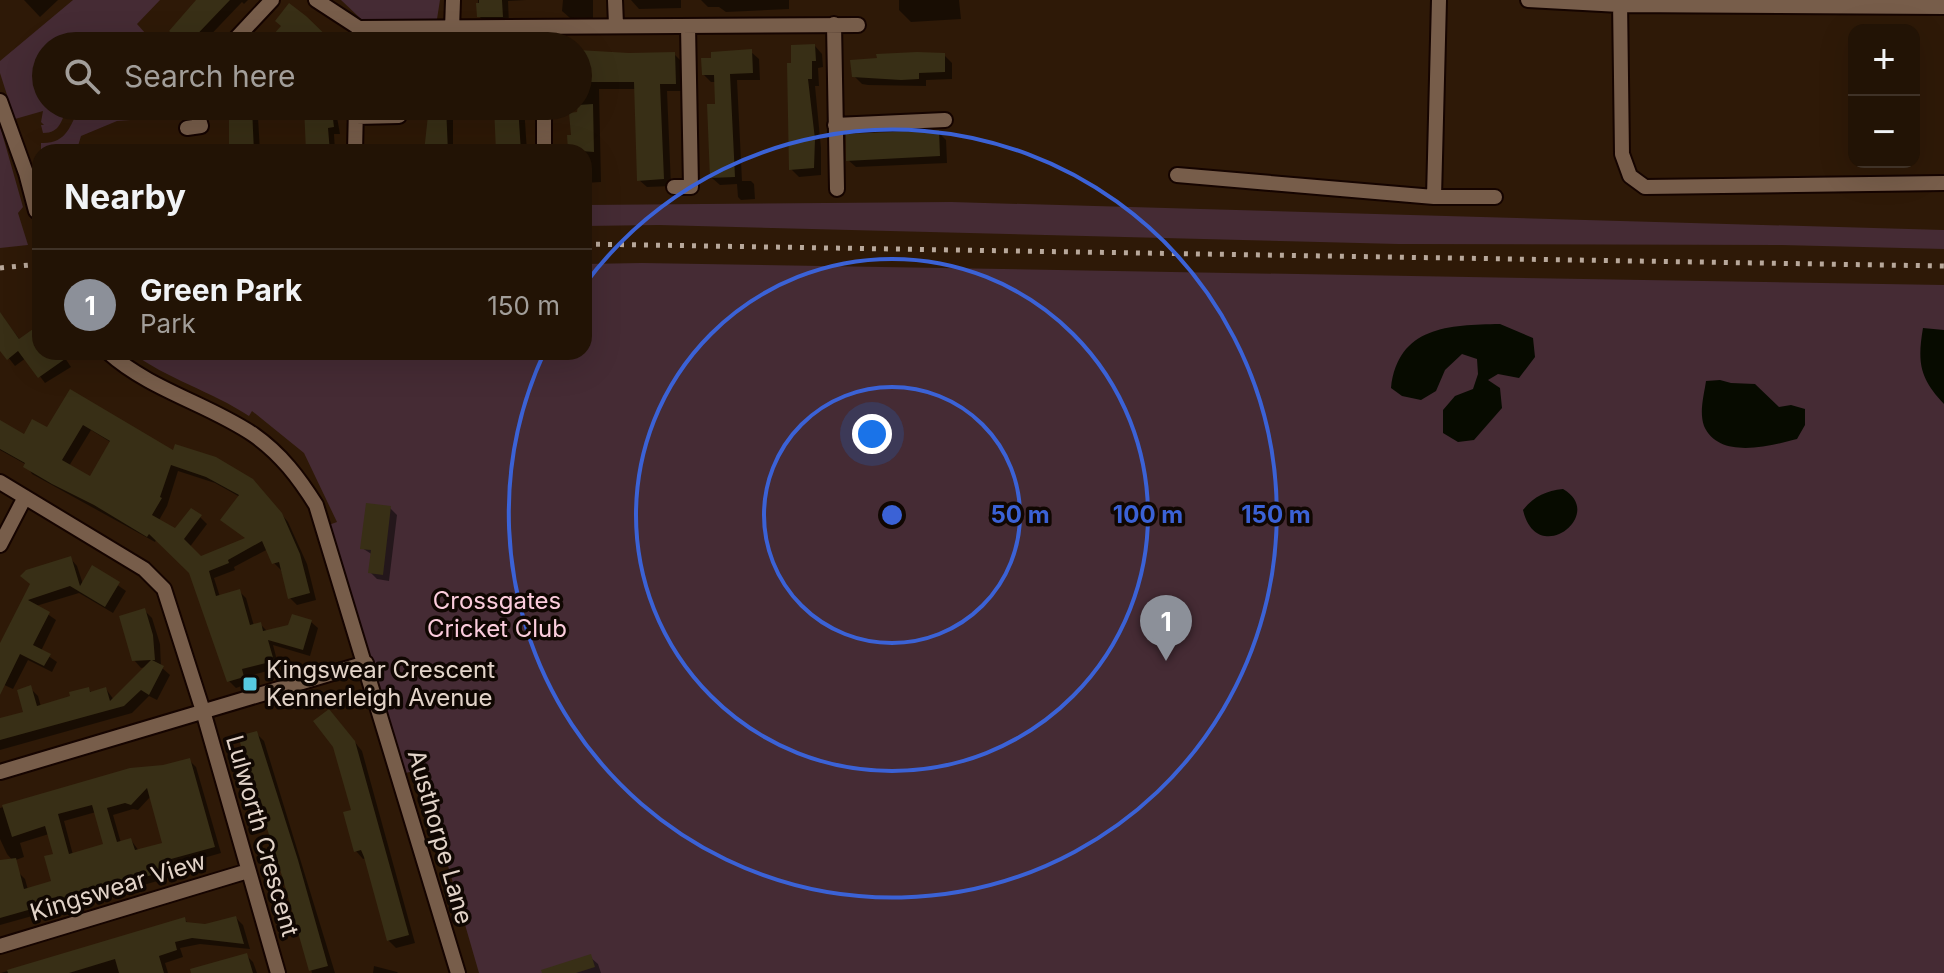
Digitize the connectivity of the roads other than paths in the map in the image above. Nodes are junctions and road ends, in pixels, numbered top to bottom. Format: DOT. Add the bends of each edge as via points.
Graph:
graph roads {
  1 [pos="272,0"];
  2 [pos="316,0"];
  3 [pos="453,0"];
  4 [pos="615,0"];
  5 [pos="1439,0"];
  6 [pos="1528,0"];
  7 [pos="1620,3"];
  8 [pos="1812,3"];
  9 [pos="1944,7"];
  10 [pos="834,24"];
  11 [pos="616,25"];
  12 [pos="858,25"];
  13 [pos="688,26"];
  14 [pos="359,28"];
  15 [pos="543,28"];
  16 [pos="452,29"];
  17 [pos="242,32"];
  18 [pos="359,32"];
  19 [pos="543,32"];
  20 [pos="0,101"];
  21 [pos="199,120"];
  22 [pos="356,120"];
  23 [pos="544,120"];
  24 [pos="945,120"];
  25 [pos="835,125"];
  26 [pos="187,128"];
  27 [pos="355,144"];
  28 [pos="544,144"];
  29 [pos="1177,175"];
  30 [pos="1944,183"];
  31 [pos="707,186"];
  32 [pos="674,187"];
  33 [pos="691,187"];
  34 [pos="837,189"];
  35 [pos="32,196"];
  36 [pos="1434,197"];
  37 [pos="1495,197"];
  38 [pos="120,360"];
  39 [pos="0,482"];
  40 [pos="25,497"];
  41 [pos="0,545"];
  42 [pos="366,663"];
  43 [pos="203,711"];
  44 [pos="0,772"];
  45 [pos="248,871"];
  46 [pos="0,946"];
  47 [pos="278,973"];
  48 [pos="458,973"];
  1 -- 17 [label="street"];
  2 -- 14 [label="street"];
  3 -- 16 [label="street"];
  4 -- 11 [label="street"];
  5 -- 36 [label="street"];
  6 -- 7 [label="street"];
  7 -- 8 [label="street"];
  7 -- 30 [label="street" via="1622,154 1630,176 1645,187"];
  8 -- 9 [label="street"];
  10 -- 12 [label="street"];
  10 -- 13 [label="street"];
  10 -- 25 [label="street"];
  11 -- 13 [label="street"];
  11 -- 15 [label="street"];
  13 -- 33 [label="street"];
  14 -- 16 [label="street"];
  14 -- 18 [label="street"];
  15 -- 16 [label="street"];
  15 -- 19 [label="street"];
  20 -- 35 [label="street"];
  21 -- 26 [label="street" via="201,126"];
  22 -- 27 [label="street"];
  23 -- 28 [label="street"];
  24 -- 25 [label="street"];
  25 -- 34 [label="street"];
  29 -- 36 [label="street"];
  31 -- 33 [label="street"];
  32 -- 33 [label="street"];
  36 -- 37 [label="street"];
  38 -- 42 [label="street, Austhorpe Lane" via="254,435 292,468 316,505"];
  39 -- 40 [label="street, Lulworth Crescent"];
  40 -- 41 [label="street"];
  40 -- 43 [label="street, Lulworth Crescent" via="155,578 170,603"];
  42 -- 43 [label="street"];
  42 -- 48 [label="street, Austhorpe Lane"];
  43 -- 44 [label="street"];
  43 -- 45 [label="street, Lulworth Crescent"];
  45 -- 46 [label="street, Kingswear View"];
  45 -- 47 [label="street, Lulworth Crescent"];
}
